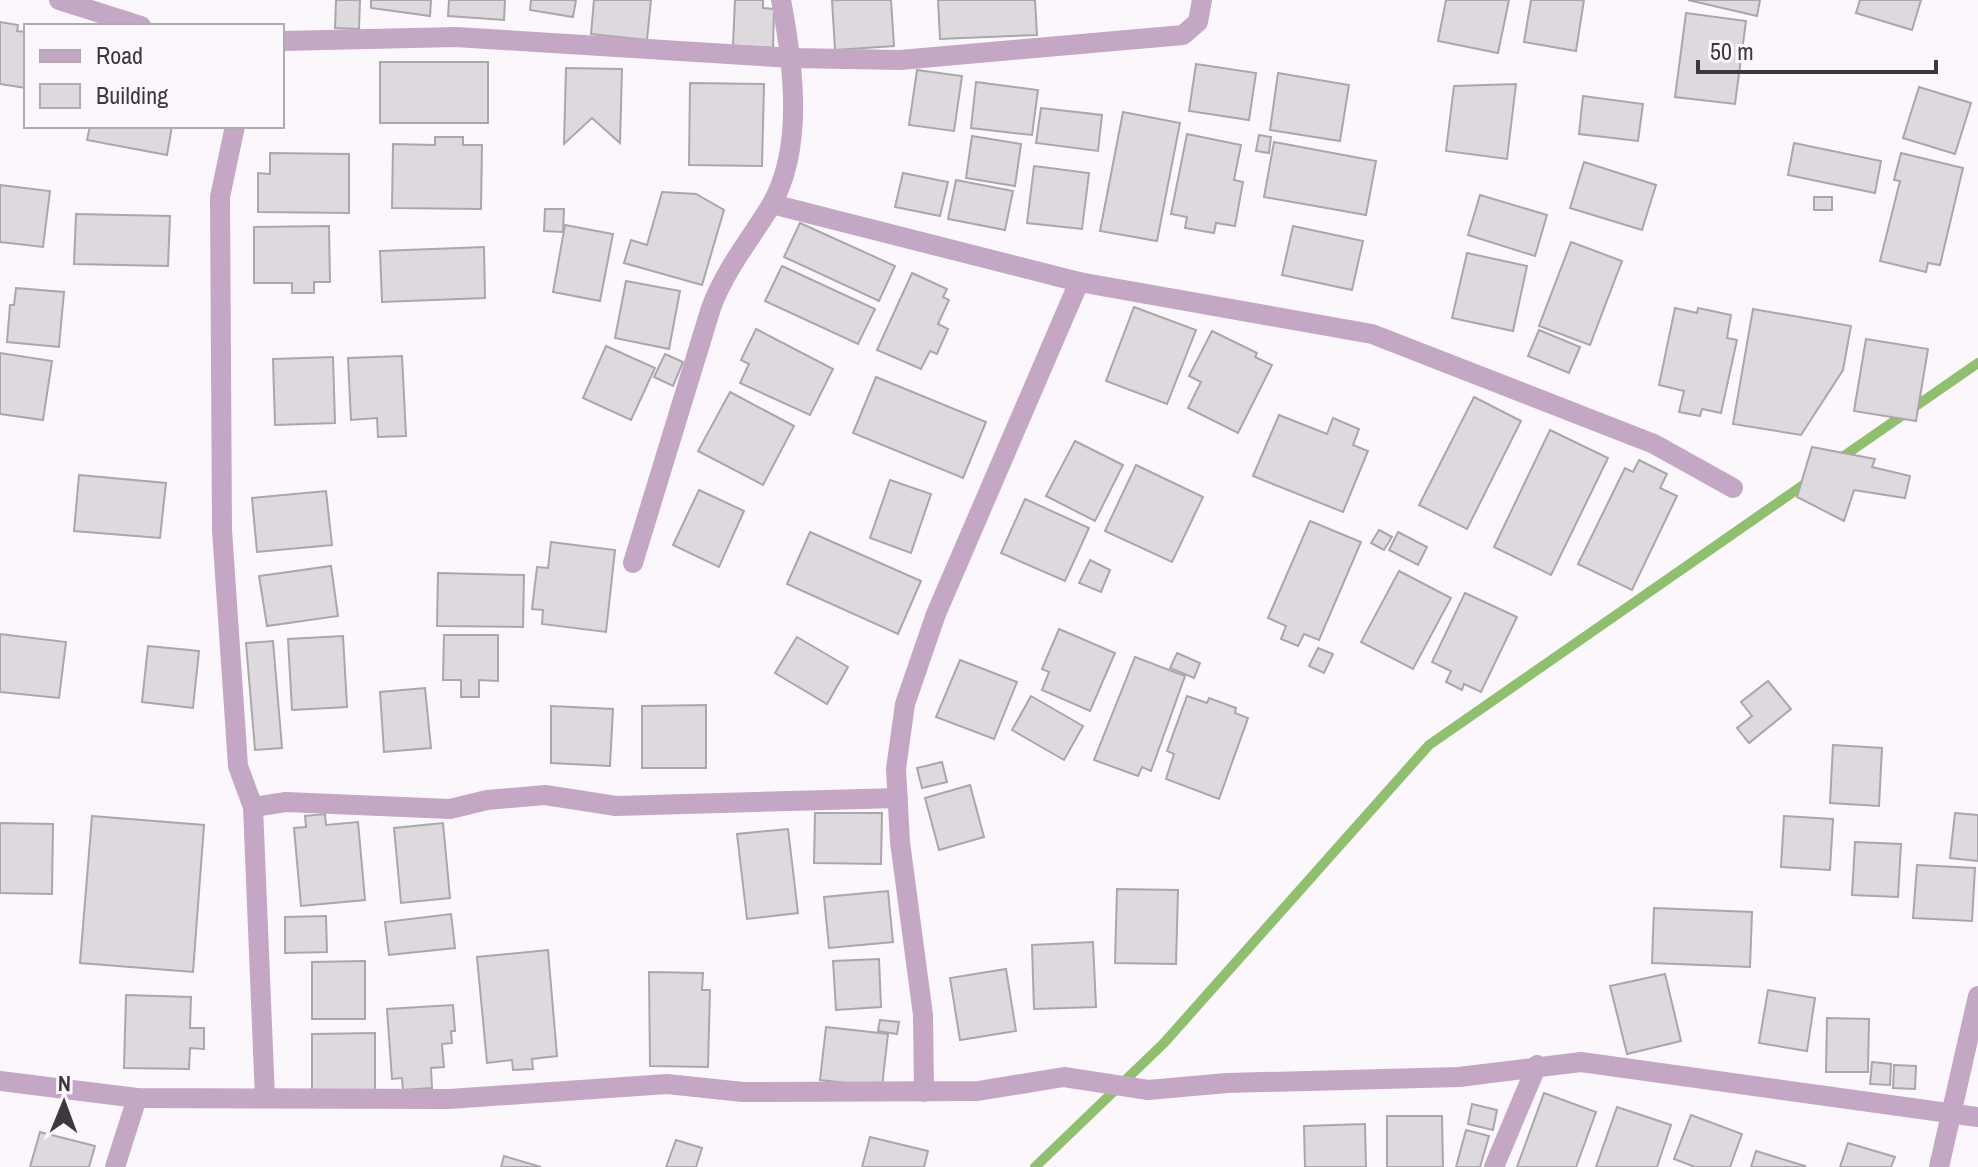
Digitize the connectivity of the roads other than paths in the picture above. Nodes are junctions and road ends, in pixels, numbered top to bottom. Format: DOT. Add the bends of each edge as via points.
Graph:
graph roads {
  1 [pos="59,0"];
  2 [pos="781,0"];
  3 [pos="1202,0"];
  4 [pos="135,24"];
  5 [pos="284,41"];
  6 [pos="792,58"];
  7 [pos="235,128"];
  8 [pos="772,204"];
  9 [pos="1079,282"];
  10 [pos="1733,488"];
  11 [pos="633,563"];
  12 [pos="898,798"];
  13 [pos="253,807"];
  14 [pos="1978,996"];
  15 [pos="1537,1065"];
  16 [pos="0,1081"];
  17 [pos="924,1092"];
  18 [pos="137,1098"];
  19 [pos="265,1098"];
  20 [pos="1951,1114"];
  21 [pos="1978,1117"];
  22 [pos="115,1167"];
  23 [pos="1494,1167"];
  24 [pos="1939,1167"];
  1 -- 4 [label="street"];
  2 -- 6 [label="street"];
  3 -- 6 [label="street" via="1198,22 1183,35 1150,40 900,60"];
  5 -- 6 [label="street" via="456,37"];
  6 -- 8 [label="street" via="793,138"];
  7 -- 13 [label="street" via="220,197 222,530 238,766"];
  8 -- 9 [label="street"];
  8 -- 11 [label="street" via="723,276"];
  9 -- 10 [label="street" via="1372,334 1654,444"];
  9 -- 12 [label="street" via="936,614 905,704 896,769"];
  12 -- 13 [label="street" via="616,806 545,795 450,809 286,802"];
  12 -- 17 [label="street" via="923,1015"];
  13 -- 19 [label="street"];
  14 -- 20 [label="street"];
  15 -- 17 [label="street" via="1459,1077 1148,1090 1064,1077 1003,1089"];
  15 -- 20 [label="street" via="1581,1062"];
  15 -- 23 [label="street"];
  16 -- 18 [label="street"];
  17 -- 19 [label="street" via="743,1092 667,1084 449,1099"];
  18 -- 19 [label="street"];
  18 -- 22 [label="street"];
  20 -- 21 [label="street"];
  20 -- 24 [label="street"];
}
